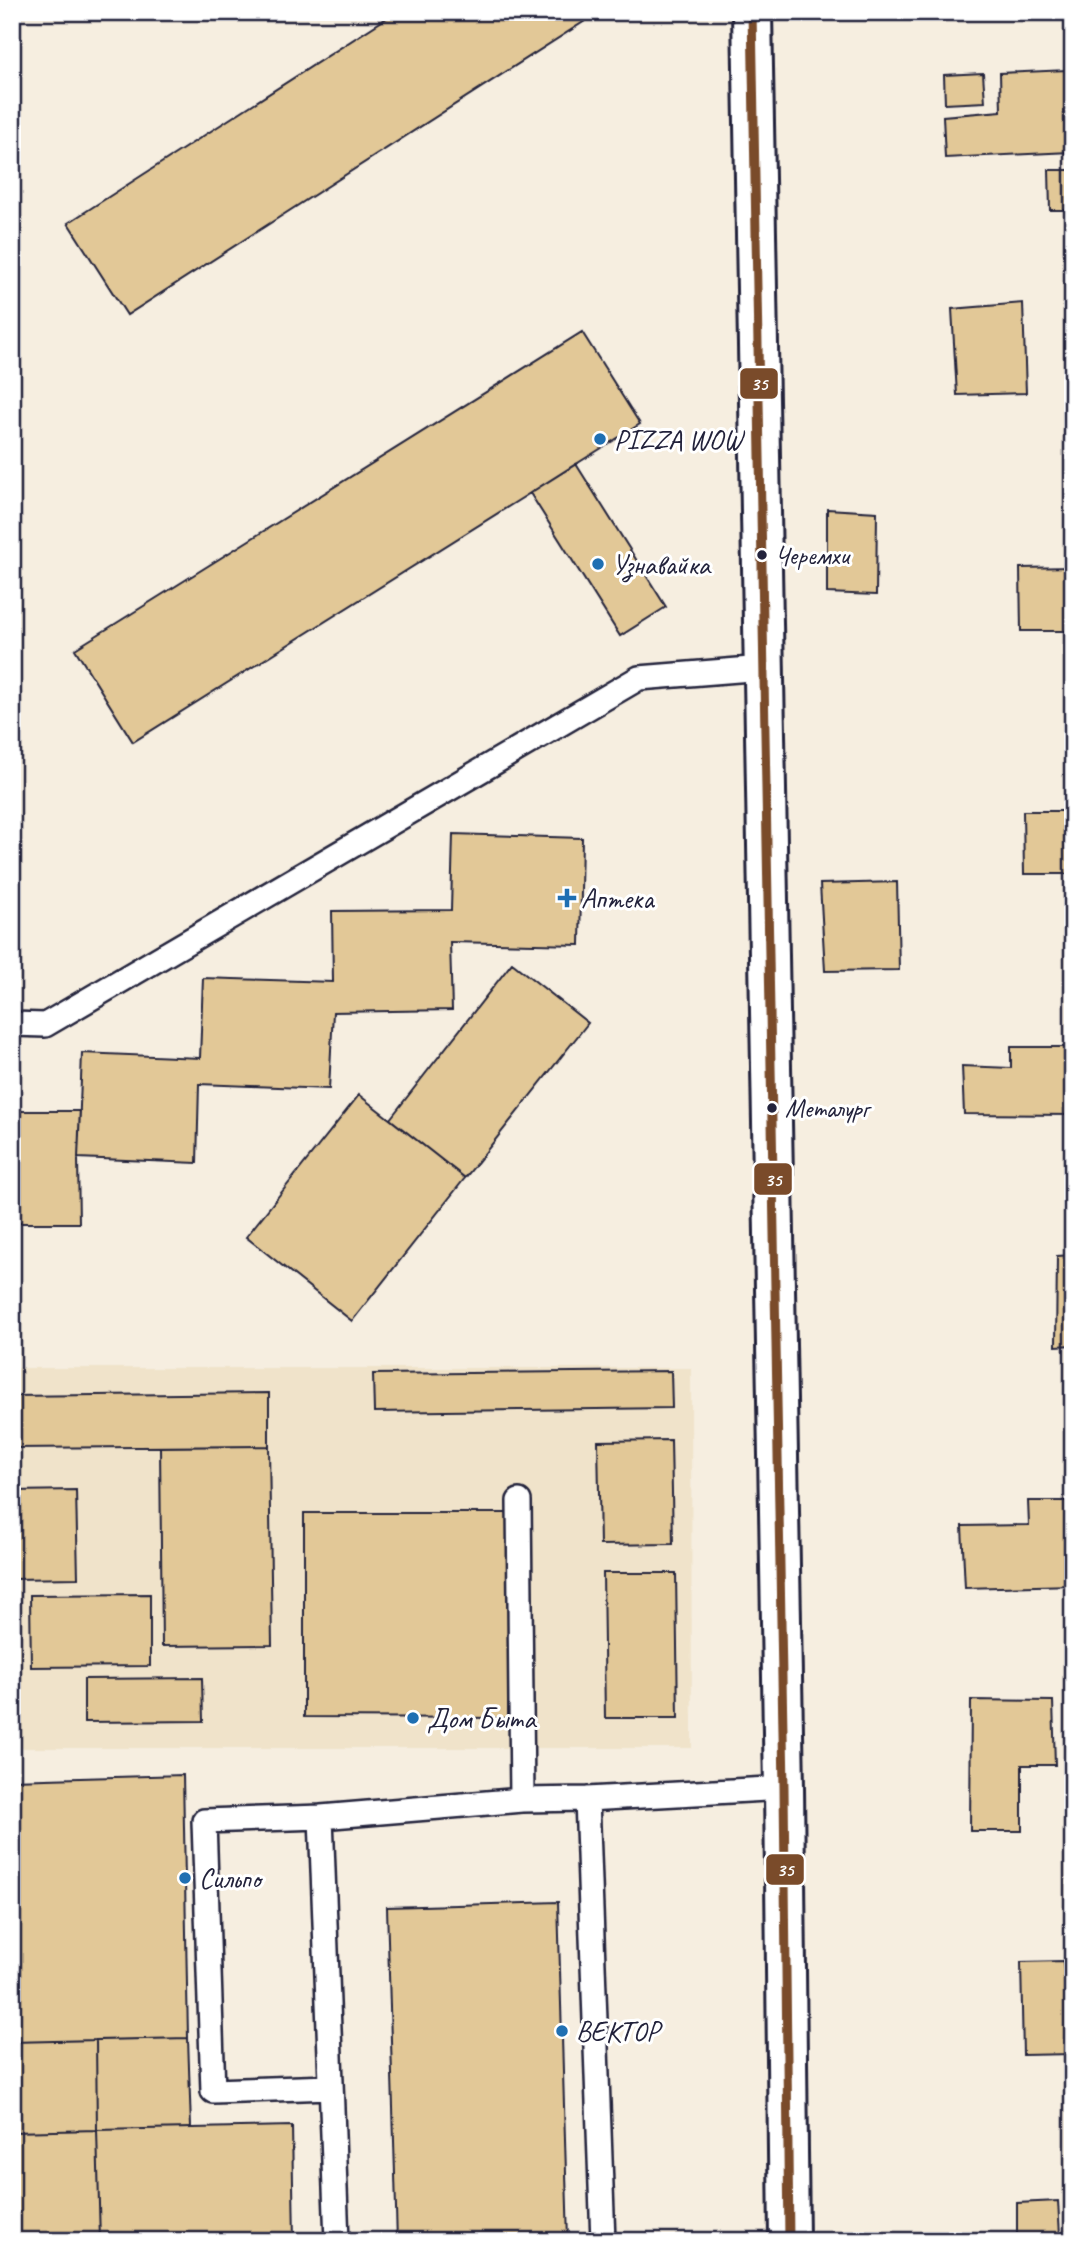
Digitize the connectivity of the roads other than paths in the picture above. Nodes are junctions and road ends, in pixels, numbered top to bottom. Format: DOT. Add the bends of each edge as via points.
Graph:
graph roads {
  1 [pos="752,12"];
  2 [pos="763,668"];
  3 [pos="12,1024"];
  4 [pos="519,1502"];
  5 [pos="784,1788"];
  6 [pos="587,1799"];
  7 [pos="522,1800"];
  8 [pos="321,1817"];
  9 [pos="331,2087"];
  10 [pos="337,2241"];
  11 [pos="603,2241"];
  12 [pos="789,2241"];
  1 -- 2 [label="street"];
  2 -- 3 [label="lane" via="639,678 46,1025"];
  2 -- 5 [label="street"];
  4 -- 7 [label="lane"];
  5 -- 6 [label="lane"];
  5 -- 12 [label="street"];
  6 -- 7 [label="lane"];
  6 -- 11 [label="lane"];
  7 -- 8 [label="lane"];
  8 -- 9 [label="lane"];
  8 -- 9 [label="lane" via="204,1821 213,2091"];
  9 -- 10 [label="lane"];
}
